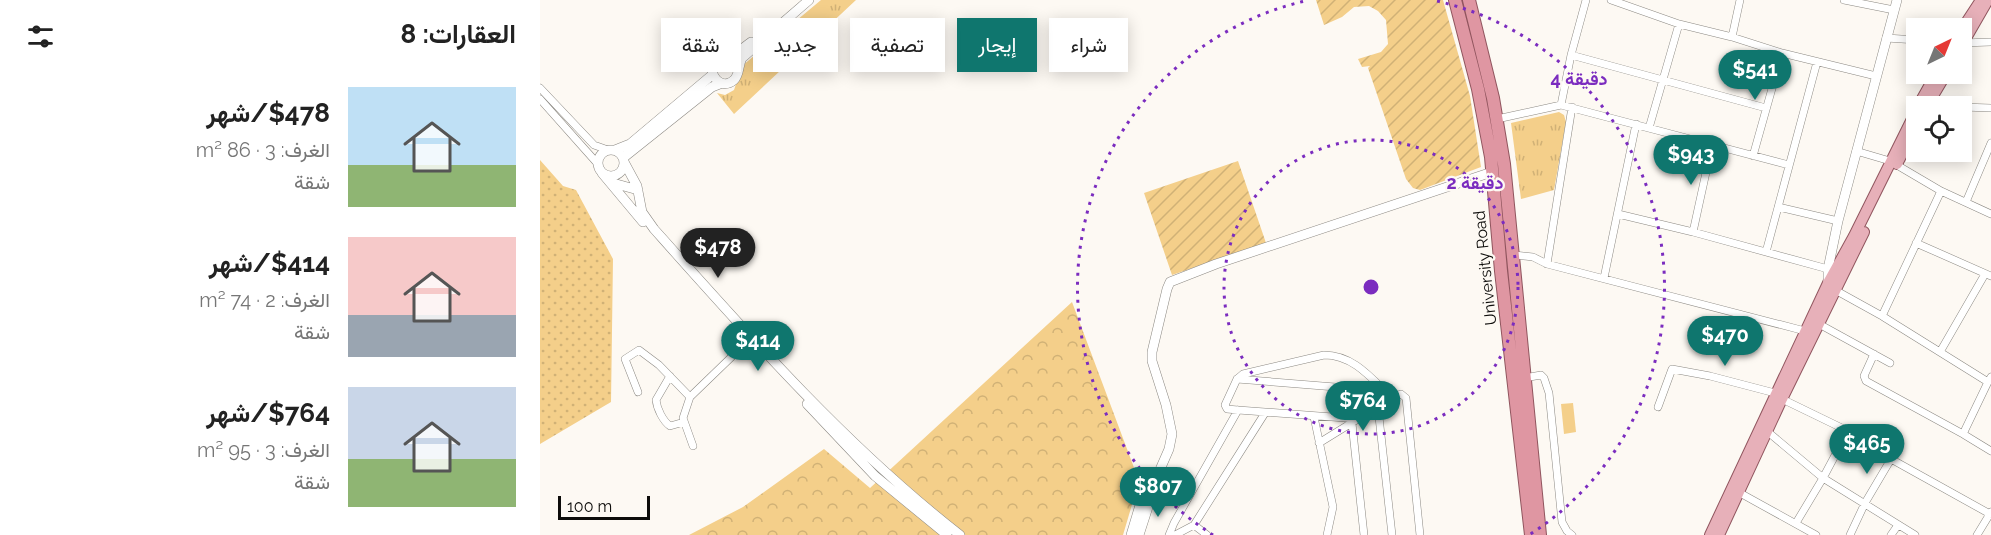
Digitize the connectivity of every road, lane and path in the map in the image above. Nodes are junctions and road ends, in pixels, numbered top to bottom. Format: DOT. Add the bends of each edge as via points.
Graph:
graph roads {
  1 [pos="801,0"];
  2 [pos="809,0"];
  3 [pos="1455,0"];
  4 [pos="1468,0"];
  5 [pos="1586,0"];
  6 [pos="1611,0"];
  7 [pos="1740,0"];
  8 [pos="1844,0"];
  9 [pos="1981,0"];
  10 [pos="1988,0"];
  11 [pos="1896,5"];
  12 [pos="1969,18"];
  13 [pos="1678,24"];
  14 [pos="1972,28"];
  15 [pos="1732,37"];
  16 [pos="1886,38"];
  17 [pos="1906,39"];
  18 [pos="1991,42"];
  19 [pos="1972,43"];
  20 [pos="741,49"];
  21 [pos="1782,53"];
  22 [pos="1571,55"];
  23 [pos="741,61"];
  24 [pos="1817,62"];
  25 [pos="712,72"];
  26 [pos="737,72"];
  27 [pos="712,75"];
  28 [pos="1876,76"];
  29 [pos="1663,80"];
  30 [pos="722,83"];
  31 [pos="540,87"];
  32 [pos="540,99"];
  33 [pos="1562,105"];
  34 [pos="1572,106"];
  35 [pos="1972,107"];
  36 [pos="1766,108"];
  37 [pos="1991,108"];
  38 [pos="1497,119"];
  39 [pos="1636,124"];
  40 [pos="1649,128"];
  41 [pos="1906,138"];
  42 [pos="1906,141"];
  43 [pos="1991,143"];
  44 [pos="1712,145"];
  45 [pos="611,150"];
  46 [pos="1900,150"];
  47 [pos="1856,151"];
  48 [pos="1753,156"];
  49 [pos="624,160"];
  50 [pos="597,163"];
  51 [pos="1894,163"];
  52 [pos="1789,165"];
  53 [pos="1492,172"];
  54 [pos="602,173"];
  55 [pos="611,182"];
  56 [pos="638,190"];
  57 [pos="1941,191"];
  58 [pos="1965,202"];
  59 [pos="1778,207"];
  60 [pos="1618,214"];
  61 [pos="1991,214"];
  62 [pos="1838,221"];
  63 [pos="1693,232"];
  64 [pos="1916,243"];
  65 [pos="1766,252"];
  66 [pos="1514,255"];
  67 [pos="1547,264"];
  68 [pos="1828,269"];
  69 [pos="1988,275"];
  70 [pos="1604,278"];
  71 [pos="1832,286"];
  72 [pos="1882,316"];
  73 [pos="1819,324"];
  74 [pos="1805,331"];
  75 [pos="748,341"];
  76 [pos="1940,352"];
  77 [pos="1874,354"];
  78 [pos="1890,363"];
  79 [pos="670,376"];
  80 [pos="1524,378"];
  81 [pos="1237,379"];
  82 [pos="1989,380"];
  83 [pos="638,392"];
  84 [pos="1385,392"];
  85 [pos="1779,396"];
  86 [pos="690,397"];
  87 [pos="1392,398"];
  88 [pos="1658,407"];
  89 [pos="1378,408"];
  90 [pos="1238,410"];
  91 [pos="1265,413"];
  92 [pos="1314,417"];
  93 [pos="1356,421"];
  94 [pos="684,422"];
  95 [pos="1848,431"];
  96 [pos="1768,432"];
  97 [pos="1963,434"];
  98 [pos="1319,443"];
  99 [pos="693,446"];
  100 [pos="1991,451"];
  101 [pos="1891,459"];
  102 [pos="878,473"];
  103 [pos="1823,478"];
  104 [pos="1740,493"];
  105 [pos="1148,497"];
  106 [pos="1865,503"];
  107 [pos="1990,513"];
  108 [pos="1796,523"];
  109 [pos="1194,525"];
  110 [pos="1898,525"];
  111 [pos="947,535"];
  112 [pos="960,535"];
  113 [pos="1131,535"];
  114 [pos="1139,535"];
  115 [pos="1169,535"];
  116 [pos="1175,535"];
  117 [pos="1207,535"];
  118 [pos="1327,535"];
  119 [pos="1364,535"];
  120 [pos="1392,535"];
  121 [pos="1420,535"];
  122 [pos="1531,535"];
  123 [pos="1540,535"];
  124 [pos="1572,535"];
  125 [pos="1710,535"];
  126 [pos="1720,535"];
  127 [pos="1816,535"];
  128 [pos="1850,535"];
  129 [pos="1892,535"];
  130 [pos="1915,535"];
  131 [pos="1977,535"];
  1 -- 20 [label="street"];
  2 -- 23 [label="street"];
  3 -- 53 [label="highway, University Road" via="1478,89"];
  4 -- 38 [label="highway, University Road"];
  5 -- 22 [label="street"];
  6 -- 13 [label="street"];
  7 -- 15 [label="street"];
  8 -- 11 [label="street"];
  9 -- 12 [label="main road"];
  10 -- 14 [label="main road"];
  11 -- 16 [label="street"];
  13 -- 15 [label="street"];
  13 -- 29 [label="street"];
  15 -- 21 [label="street"];
  16 -- 17 [label="street"];
  16 -- 28 [label="street"];
  18 -- 19 [label="street"];
  21 -- 24 [label="street"];
  21 -- 36 [label="street"];
  22 -- 29 [label="street"];
  22 -- 33 [label="street"];
  24 -- 28 [label="street"];
  24 -- 52 [label="street"];
  25 -- 27 [label="street"];
  26 -- 30 [label="street" via="734,80"];
  27 -- 30 [label="street"];
  27 -- 45 [label="street" via="630,144"];
  28 -- 47 [label="street"];
  29 -- 36 [label="street"];
  29 -- 40 [label="street"];
  30 -- 49 [label="street" via="712,87"];
  31 -- 45 [label="street" via="594,145"];
  32 -- 50 [label="street"];
  33 -- 34 [label="street"];
  33 -- 38 [label="street"];
  34 -- 39 [label="street"];
  34 -- 67 [label="street"];
  35 -- 37 [label="street"];
  36 -- 48 [label="street"];
  38 -- 66 [label="highway, University Road"];
  39 -- 40 [label="street"];
  39 -- 60 [label="street"];
  40 -- 44 [label="street"];
  41 -- 46 [label="main road"];
  42 -- 46 [label="main road"];
  43 -- 58 [label="street"];
  44 -- 48 [label="street"];
  44 -- 63 [label="street"];
  45 -- 49 [label="street"];
  45 -- 50 [label="street" via="599,157"];
  46 -- 51 [label="main road"];
  47 -- 51 [label="street"];
  47 -- 62 [label="street"];
  48 -- 52 [label="street"];
  49 -- 54 [label="street" via="617,175"];
  49 -- 56 [label="street"];
  50 -- 54 [label="street"];
  51 -- 57 [label="street"];
  51 -- 71 [label="main road"];
  52 -- 59 [label="street"];
  53 -- 105 [label="street" via="1170,282 1152,361 1172,434"];
  53 -- 122 [label="highway, University Road"];
  54 -- 55 [label="street"];
  55 -- 56 [label="street"];
  55 -- 75 [label="street"];
  56 -- 102 [label="street" via="642,212 654,229"];
  57 -- 58 [label="street"];
  57 -- 64 [label="street"];
  58 -- 61 [label="street"];
  59 -- 62 [label="street"];
  59 -- 65 [label="street"];
  60 -- 63 [label="street"];
  60 -- 70 [label="street"];
  62 -- 68 [label="street"];
  63 -- 65 [label="street"];
  64 -- 69 [label="street"];
  64 -- 72 [label="street"];
  65 -- 68 [label="street"];
  66 -- 67 [label="street" via="1533,257"];
  66 -- 80 [label="highway, University Road"];
  67 -- 70 [label="street"];
  68 -- 71 [label="street"];
  69 -- 76 [label="street"];
  70 -- 74 [label="street"];
  71 -- 72 [label="street"];
  71 -- 73 [label="main road"];
  71 -- 74 [label="main road"];
  72 -- 76 [label="street"];
  73 -- 77 [label="street"];
  73 -- 85 [label="main road"];
  74 -- 85 [label="main road"];
  75 -- 86 [label="street"];
  75 -- 102 [label="street"];
  76 -- 82 [label="street"];
  77 -- 78 [label="street"];
  77 -- 97 [label="street" via="1864,376 1866,381"];
  79 -- 83 [label="street" via="639,350 625,359"];
  79 -- 86 [label="street"];
  79 -- 94 [label="street" via="656,405 670,426"];
  80 -- 123 [label="highway, University Road"];
  80 -- 124 [label="street" via="1541,375 1549,393 1562,522"];
  81 -- 84 [label="street"];
  81 -- 84 [label="street" via="1243,374 1333,355 1355,363"];
  81 -- 90 [label="street" via="1225,405 1227,409"];
  82 -- 97 [label="street"];
  84 -- 87 [label="street"];
  85 -- 88 [label="street" via="1672,369"];
  85 -- 95 [label="street"];
  85 -- 96 [label="main road"];
  85 -- 125 [label="main road"];
  86 -- 94 [label="street"];
  87 -- 89 [label="street"];
  87 -- 121 [label="street" via="1401,394 1406,398"];
  89 -- 93 [label="street"];
  89 -- 120 [label="street"];
  90 -- 91 [label="street"];
  90 -- 115 [label="street"];
  91 -- 92 [label="street"];
  91 -- 109 [label="street"];
  92 -- 93 [label="street"];
  92 -- 98 [label="street"];
  93 -- 98 [label="street"];
  93 -- 119 [label="street"];
  94 -- 99 [label="street"];
  95 -- 101 [label="street"];
  95 -- 103 [label="street"];
  96 -- 103 [label="street"];
  96 -- 104 [label="main road"];
  97 -- 100 [label="street"];
  98 -- 118 [label="street" via="1333,507"];
  101 -- 106 [label="street"];
  101 -- 107 [label="street"];
  102 -- 111 [label="street"];
  102 -- 112 [label="street"];
  103 -- 106 [label="street"];
  103 -- 108 [label="street"];
  104 -- 108 [label="street"];
  104 -- 126 [label="main road"];
  105 -- 113 [label="street" via="1140,505"];
  105 -- 114 [label="street"];
  106 -- 110 [label="street"];
  106 -- 128 [label="street"];
  107 -- 131 [label="street"];
  108 -- 127 [label="street"];
  109 -- 116 [label="street"];
  109 -- 117 [label="street"];
  110 -- 129 [label="street"];
  110 -- 130 [label="street"];
}
